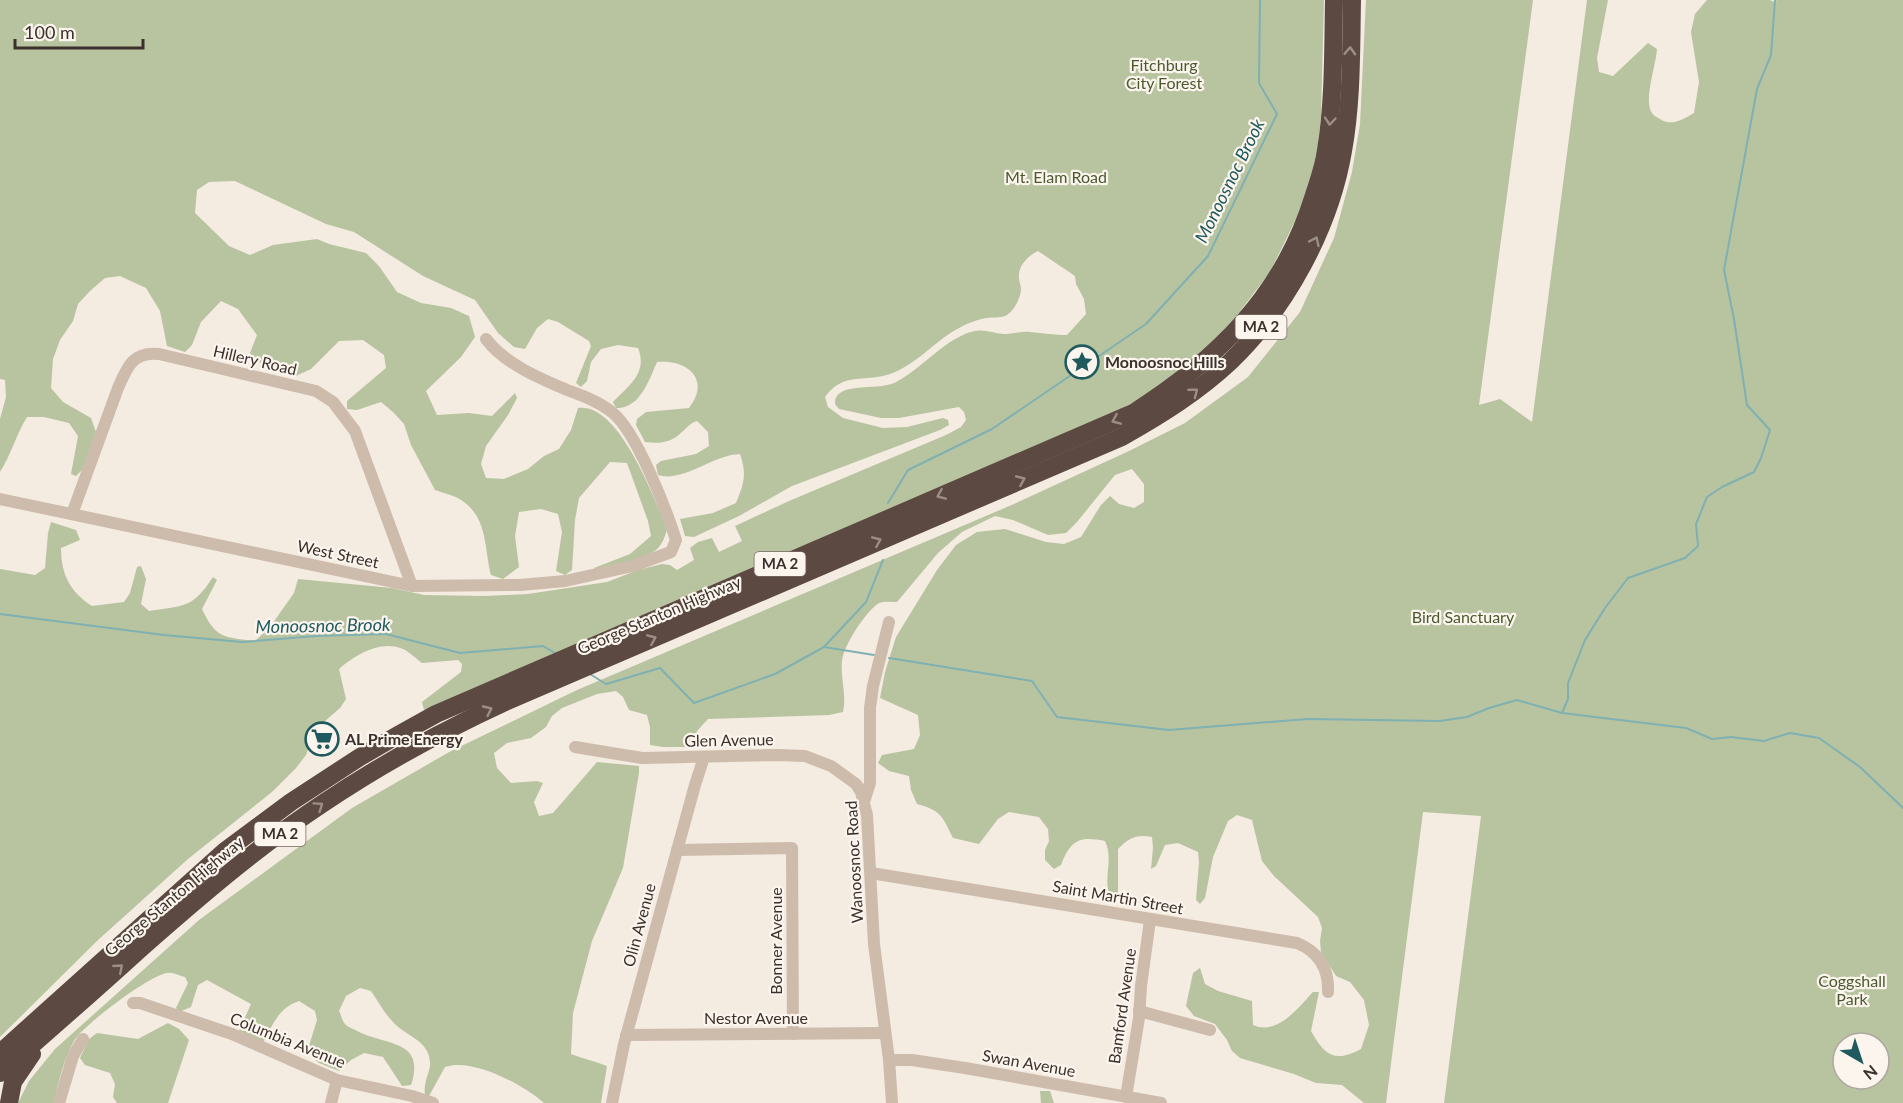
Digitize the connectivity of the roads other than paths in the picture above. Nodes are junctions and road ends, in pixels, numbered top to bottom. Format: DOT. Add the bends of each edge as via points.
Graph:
graph roads {
  1 [pos="1334,0"];
  2 [pos="1352,0"];
  3 [pos="486,339"];
  4 [pos="0,499"];
  5 [pos="72,514"];
  6 [pos="412,586"];
  7 [pos="889,622"];
  8 [pos="568,666"];
  9 [pos="575,747"];
  10 [pos="704,757"];
  11 [pos="864,802"];
  12 [pos="677,850"];
  13 [pos="871,873"];
  14 [pos="1150,920"];
  15 [pos="99,986"];
  16 [pos="1328,992"];
  17 [pos="133,1003"];
  18 [pos="1139,1011"];
  19 [pos="1210,1030"];
  20 [pos="885,1033"];
  21 [pos="793,1034"];
  22 [pos="626,1035"];
  23 [pos="83,1039"];
  24 [pos="0,1053"];
  25 [pos="890,1060"];
  26 [pos="0,1073"];
  27 [pos="337,1080"];
  28 [pos="1126,1097"];
  29 [pos="9,1103"];
  30 [pos="59,1103"];
  31 [pos="331,1103"];
  32 [pos="433,1103"];
  33 [pos="612,1103"];
  34 [pos="892,1103"];
  35 [pos="1161,1103"];
  1 -- 8 [label="highway, George Stanton Highway / MA 2, one-way" via="1328,134 1311,205 1296,243 1272,285 1243,324 1206,360 1133,412"];
  8 -- 2 [label="highway, George Stanton Highway / MA 2, one-way" via="598,662 1122,437 1180,403 1224,368 1257,332 1290,286 1329,207 1347,123"];
  3 -- 6 [label="street, West Street" via="522,368 600,404 615,415 640,454 676,540 671,552 633,566 565,581"];
  4 -- 5 [label="street, West Street"];
  5 -- 6 [label="street, West Street"];
  5 -- 6 [label="street, Hillery Road" via="127,368 142,355 159,354 316,391 333,402 355,431"];
  7 -- 11 [label="street, Wanoosnoc Road" via="873,686 870,783"];
  15 -- 8 [label="highway, George Stanton Highway / MA 2, one-way" via="213,885 320,805"];
  8 -- 24 [label="highway, George Stanton Highway / MA 2" via="540,669 436,714 291,802 225,851"];
  9 -- 10 [label="street, Glen Avenue" via="642,758"];
  10 -- 11 [label="street, Glen Avenue" via="810,758 845,775 858,787"];
  10 -- 12 [label="street, Olin Avenue"];
  11 -- 13 [label="street, Wanoosnoc Road"];
  12 -- 21 [label="street, Bonner Avenue" via="792,848"];
  12 -- 22 [label="street, Olin Avenue"];
  13 -- 14 [label="street, Saint Martin Street"];
  13 -- 20 [label="street, Wanoosnoc Road" via="874,944"];
  14 -- 16 [label="street, Saint Martin Street" via="1308,947 1323,962"];
  14 -- 18 [label="street, Bamford Avenue"];
  15 -- 26 [label="highway, George Stanton Highway / MA 2"];
  15 -- 29 [label="highway" via="29,1058 13,1082"];
  17 -- 27 [label="street, Columbia Avenue" via="232,1034"];
  18 -- 19 [label="street"];
  18 -- 28 [label="street, Bamford Avenue"];
  20 -- 21 [label="street, Nestor Avenue"];
  20 -- 25 [label="street, Wanoosnoc Road"];
  21 -- 22 [label="street, Nestor Avenue"];
  22 -- 33 [label="street, Olin Avenue"];
  23 -- 30 [label="street" via="73,1056"];
  25 -- 28 [label="street, Swan Avenue" via="965,1068"];
  25 -- 34 [label="street, Wanoosnoc Road"];
  27 -- 31 [label="street"];
  27 -- 32 [label="street, Columbia Avenue"];
  28 -- 35 [label="street, Swan Avenue"];
}
